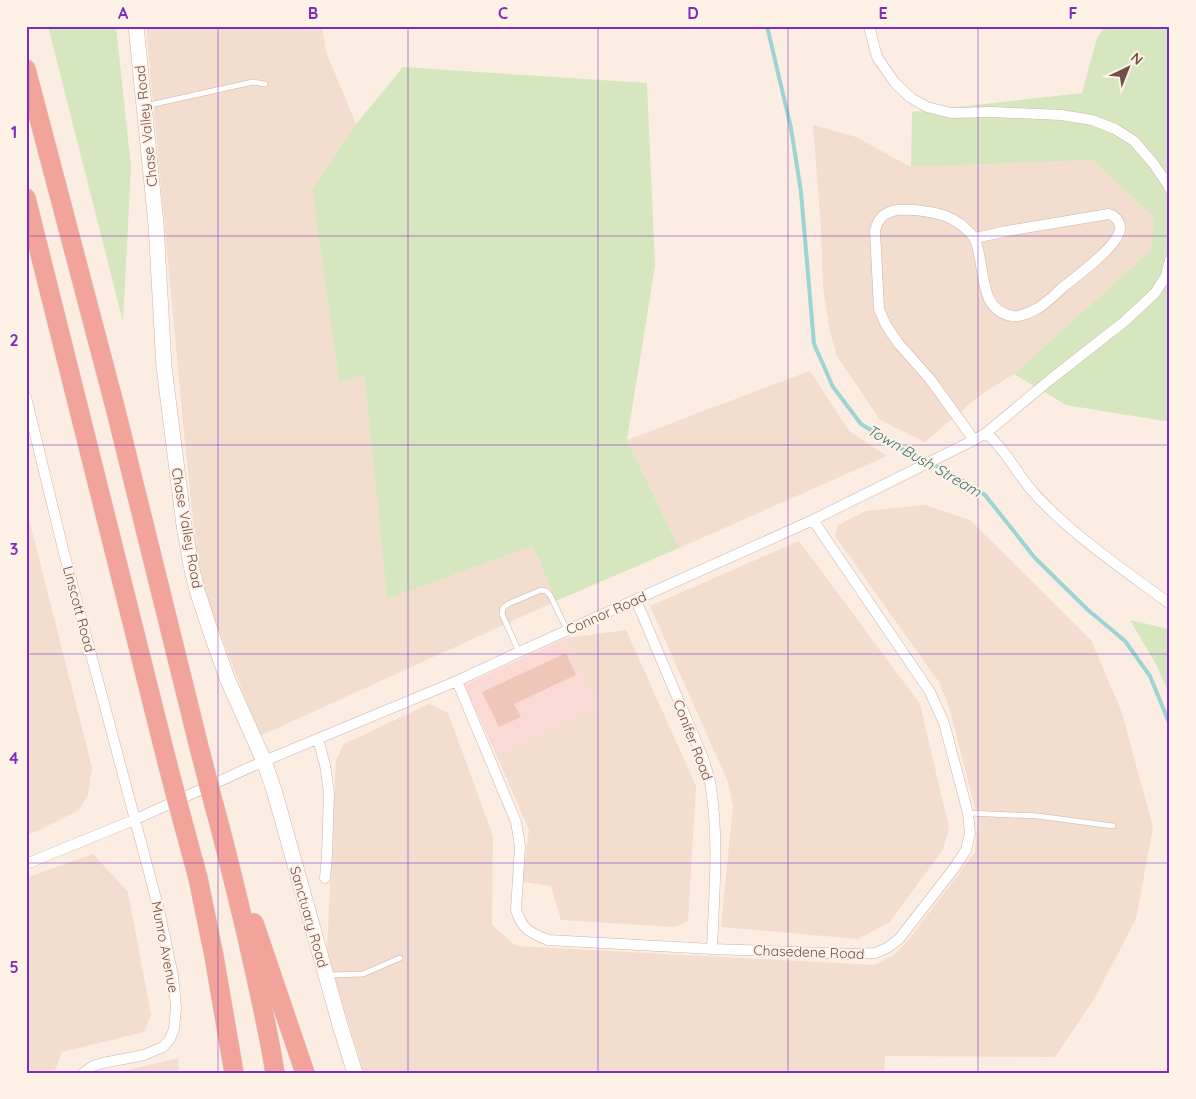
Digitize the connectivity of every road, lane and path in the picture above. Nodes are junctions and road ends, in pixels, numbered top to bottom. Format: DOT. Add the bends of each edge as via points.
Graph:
graph roads {
  1 [pos="136,26"];
  2 [pos="870,26"];
  3 [pos="26,69"];
  4 [pos="266,84"];
  5 [pos="145,106"];
  6 [pos="1170,189"];
  7 [pos="26,198"];
  8 [pos="975,238"];
  9 [pos="1170,260"];
  10 [pos="26,397"];
  11 [pos="986,433"];
  12 [pos="974,440"];
  13 [pos="813,520"];
  14 [pos="636,600"];
  15 [pos="1170,604"];
  16 [pos="567,630"];
  17 [pos="520,652"];
  18 [pos="458,681"];
  19 [pos="318,739"];
  20 [pos="264,761"];
  21 [pos="968,813"];
  22 [pos="134,820"];
  23 [pos="1113,826"];
  24 [pos="223,837"];
  25 [pos="26,864"];
  26 [pos="325,878"];
  27 [pos="712,949"];
  28 [pos="400,958"];
  29 [pos="326,975"];
  30 [pos="83,1073"];
  31 [pos="234,1073"];
  32 [pos="275,1073"];
  33 [pos="305,1073"];
  34 [pos="355,1073"];
  1 -- 5 [label="street, Chase Valley Road"];
  2 -- 6 [label="street" via="878,57 895,82 911,98 927,107 951,114 990,112 1092,120 1115,128 1134,141"];
  3 -- 24 [label="highway, bridge"];
  4 -- 5 [label="lane" via="253,82"];
  5 -- 20 [label="street, Chase Valley Road" via="164,367 191,566 221,660"];
  7 -- 31 [label="highway, bridge" via="198,878"];
  8 -- 8 [label="street" via="1110,214 1119,221 1120,228 1114,241 1092,264 1041,306 1015,317 1003,314 992,305"];
  8 -- 12 [label="street" via="954,219 907,210 887,213 876,223 875,231 879,309 886,325"];
  9 -- 11 [label="street, Connor Road" via="1166,276 1154,293 1125,321"];
  10 -- 22 [label="street, Linscott Road"];
  11 -- 12 [label="street, Connor Road"];
  11 -- 15 [label="street" via="1033,492 1063,521 1100,553"];
  12 -- 13 [label="street, Connor Road"];
  13 -- 14 [label="street, Connor Road"];
  13 -- 21 [label="street, Chasedene Road" via="930,692 944,723"];
  14 -- 16 [label="street, Connor Road"];
  14 -- 27 [label="street, Conifer Road" via="703,758 711,786 715,840"];
  16 -- 17 [label="street, Connor Road"];
  16 -- 17 [label="lane" via="546,591 541,590 508,604 502,614"];
  17 -- 18 [label="street, Connor Road"];
  18 -- 19 [label="street, Connor Road"];
  18 -- 27 [label="street, Chasedene Road" via="516,822 520,846 516,910 523,927 548,940"];
  19 -- 20 [label="street, Connor Road"];
  19 -- 26 [label="street" via="329,793"];
  20 -- 22 [label="street"];
  20 -- 29 [label="street, Sanctuary Road"];
  21 -- 23 [label="lane" via="1038,816"];
  21 -- 27 [label="street, Chasedene Road" via="970,833 966,850 908,928 887,948 875,954"];
  22 -- 25 [label="street"];
  22 -- 30 [label="street, Munro Avenue" via="173,976 174,1029 170,1039 158,1050 103,1062"];
  24 -- 32 [label="highway"];
  24 -- 33 [label="highway"];
  28 -- 29 [label="lane" via="363,974"];
  29 -- 34 [label="street, Sanctuary Road"];
}
